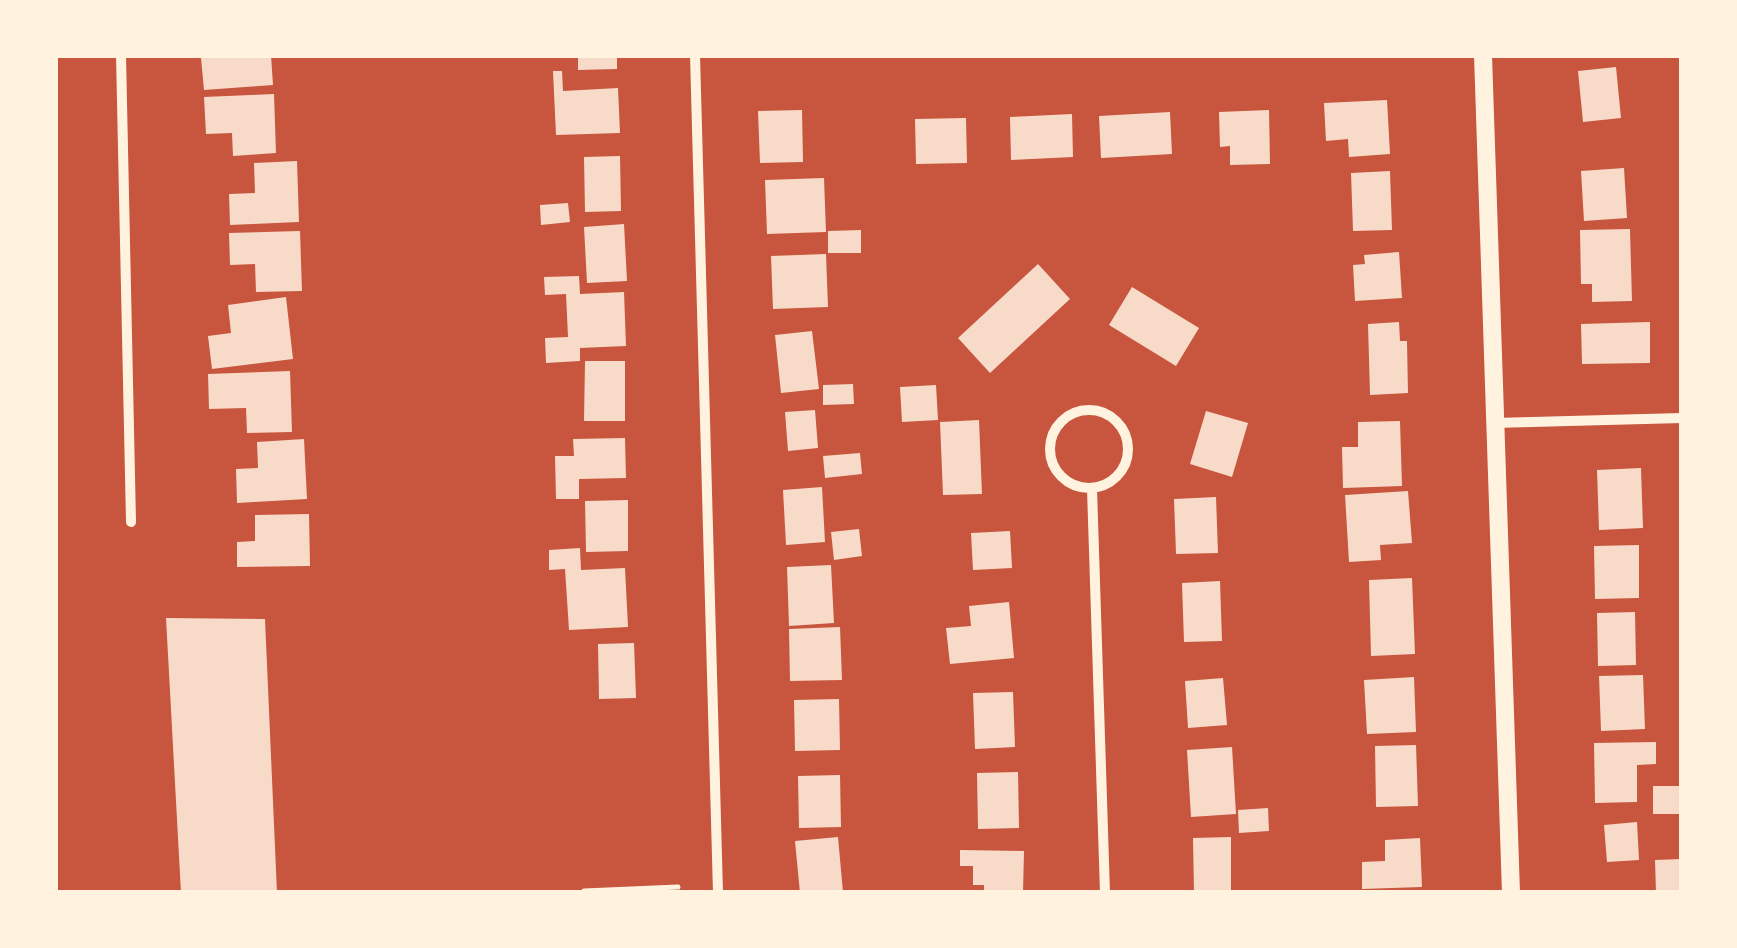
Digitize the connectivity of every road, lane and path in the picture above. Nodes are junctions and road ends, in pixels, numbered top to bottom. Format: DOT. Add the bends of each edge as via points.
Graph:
graph roads {
  1 [pos="122,55"];
  2 [pos="695,55"];
  3 [pos="1482,55"];
  4 [pos="1682,418"];
  5 [pos="1494,424"];
  6 [pos="1092,489"];
  7 [pos="132,522"];
  8 [pos="678,887"];
  9 [pos="584,891"];
  10 [pos="718,893"];
  11 [pos="1105,893"];
  12 [pos="1511,893"];
  1 -- 7 [label="street"];
  2 -- 10 [label="street"];
  3 -- 5 [label="street"];
  4 -- 5 [label="street"];
  5 -- 12 [label="street"];
  6 -- 6 [label="street" via="1116,479 1128,456 1116,420 1092,410 1058,425 1050,449 1067,482"];
  6 -- 11 [label="street"];
  8 -- 9 [label="path"];
}
